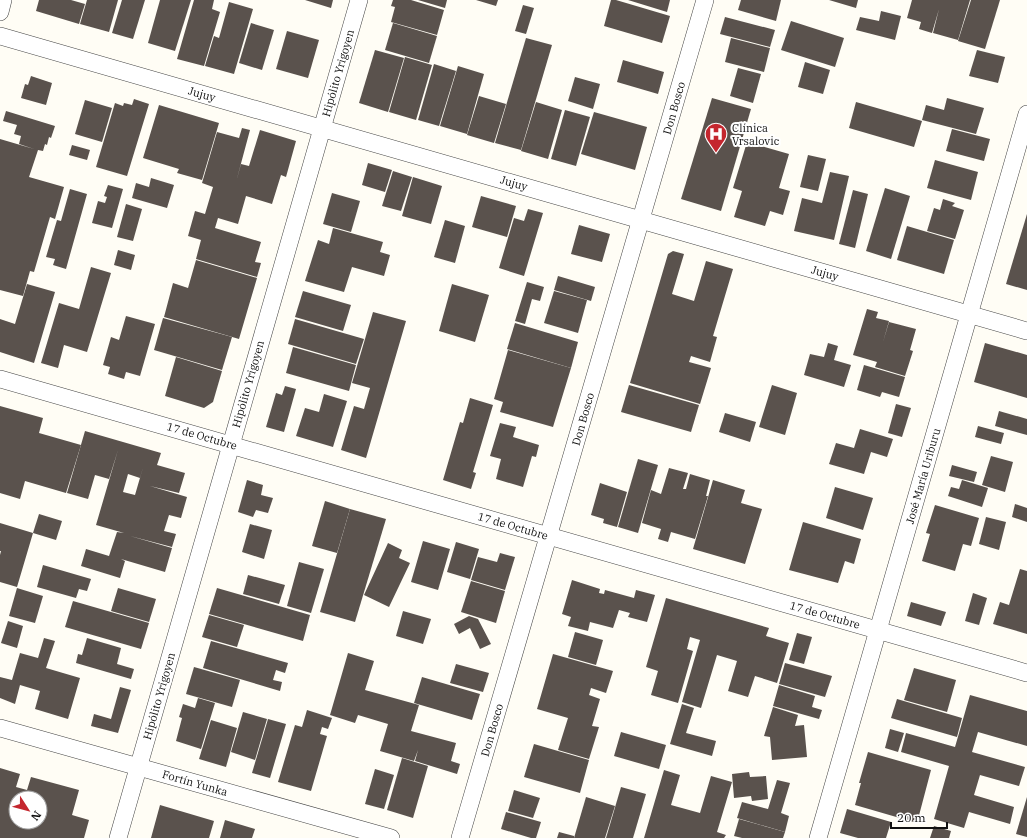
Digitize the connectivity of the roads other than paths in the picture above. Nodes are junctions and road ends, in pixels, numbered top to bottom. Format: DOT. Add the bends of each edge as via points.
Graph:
graph roads {
  1 [pos="3,0"];
  2 [pos="359,0"];
  3 [pos="705,0"];
  4 [pos="0,12"];
  5 [pos="0,36"];
  6 [pos="1027,114"];
  7 [pos="322,128"];
  8 [pos="642,219"];
  9 [pos="970,315"];
  10 [pos="1027,331"];
  11 [pos="0,379"];
  12 [pos="231,445"];
  13 [pos="548,536"];
  14 [pos="878,630"];
  15 [pos="1027,673"];
  16 [pos="0,728"];
  17 [pos="139,767"];
  18 [pos="118,838"];
  19 [pos="391,838"];
  20 [pos="460,838"];
  21 [pos="818,838"];
  1 -- 4 [label="street"];
  2 -- 7 [label="street, Hipólito Yrigoyen"];
  3 -- 8 [label="street, Don Bosco"];
  5 -- 7 [label="street, Jujuy"];
  6 -- 9 [label="street, José María Uriburu"];
  7 -- 8 [label="street, Jujuy"];
  7 -- 12 [label="street, Hipólito Yrigoyen"];
  8 -- 9 [label="street, Jujuy"];
  8 -- 13 [label="street, Don Bosco"];
  9 -- 10 [label="street, Jujuy"];
  9 -- 14 [label="street, José María Uriburu"];
  11 -- 12 [label="street, 17 de Octubre"];
  12 -- 13 [label="street, 17 de Octubre"];
  12 -- 17 [label="street, Hipólito Yrigoyen"];
  13 -- 14 [label="street, 17 de Octubre"];
  13 -- 20 [label="street, Don Bosco"];
  14 -- 15 [label="street, 17 de Octubre"];
  14 -- 21 [label="street, José María Uriburu"];
  16 -- 17 [label="street, Fortín Yunka"];
  17 -- 18 [label="street, Hipólito Yrigoyen"];
  17 -- 19 [label="street, Fortín Yunka"];
}
